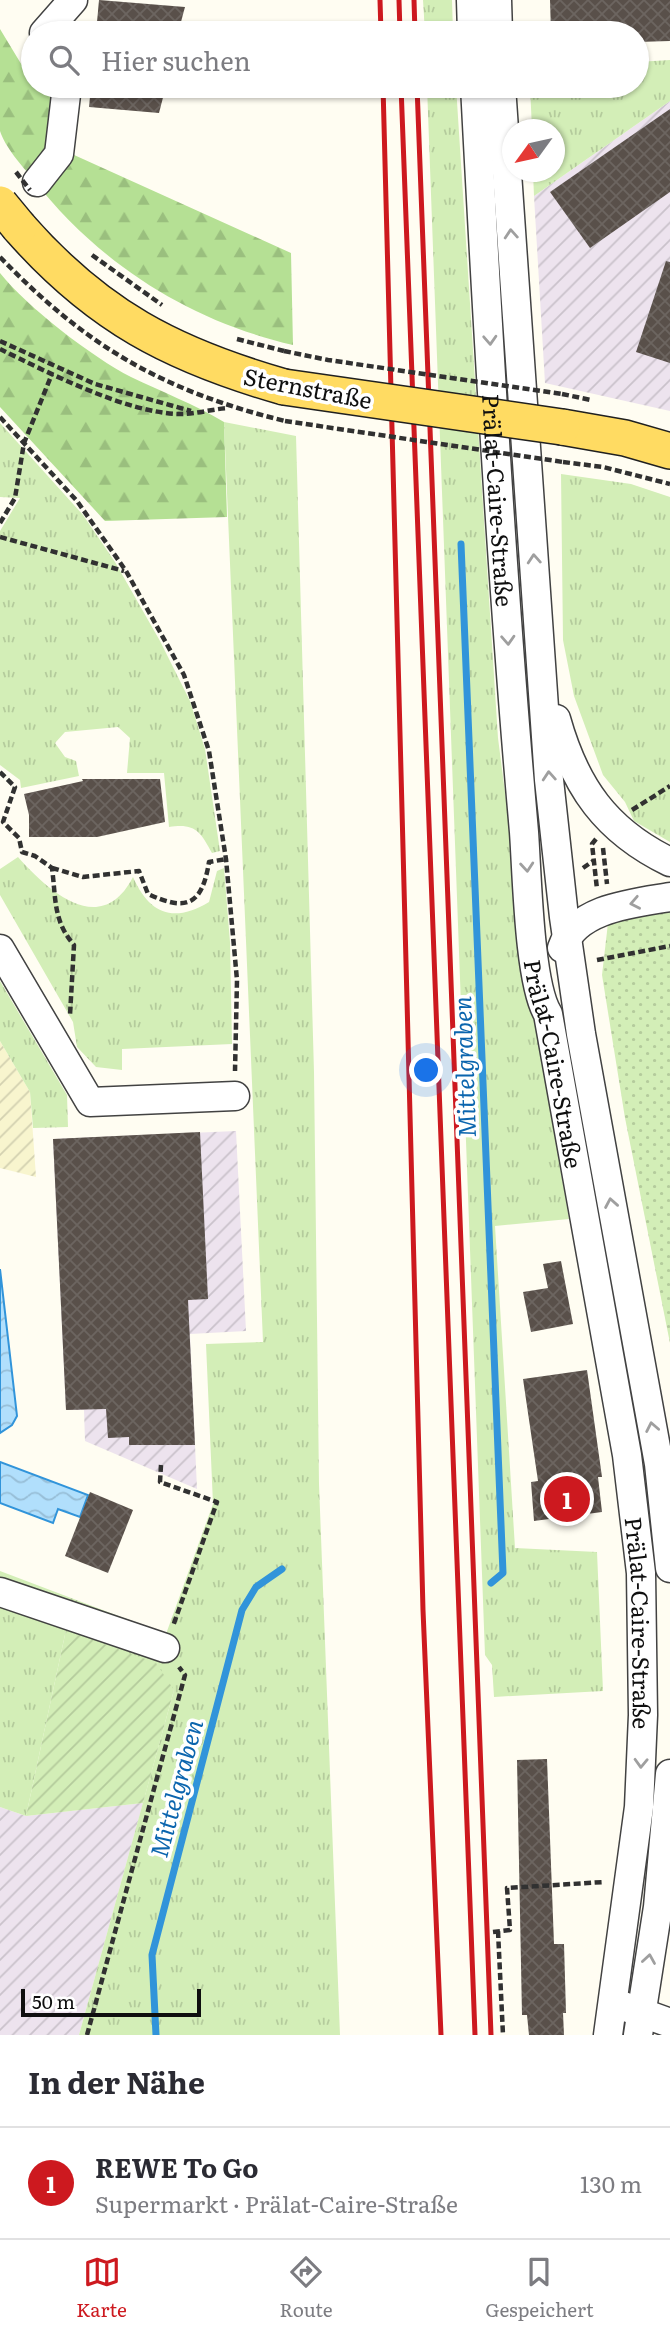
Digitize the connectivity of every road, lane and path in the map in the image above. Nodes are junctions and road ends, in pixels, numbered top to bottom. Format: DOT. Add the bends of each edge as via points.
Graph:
graph roads {
  1 [pos="74,0"];
  2 [pos="471,0"];
  3 [pos="497,0"];
  4 [pos="55,21"];
  5 [pos="73,21"];
  6 [pos="472,21"];
  7 [pos="498,21"];
  8 [pos="65,98"];
  9 [pos="476,98"];
  10 [pos="502,98"];
  11 [pos="37,182"];
  12 [pos="9,216"];
  13 [pos="85,249"];
  14 [pos="486,271"];
  15 [pos="514,271"];
  16 [pos="173,312"];
  17 [pos="229,336"];
  18 [pos="0,341"];
  19 [pos="0,349"];
  20 [pos="55,368"];
  21 [pos="52,374"];
  22 [pos="285,404"];
  23 [pos="233,407"];
  24 [pos="191,411"];
  25 [pos="562,411"];
  26 [pos="250,412"];
  27 [pos="0,417"];
  28 [pos="24,443"];
  29 [pos="670,451"];
  30 [pos="670,484"];
  31 [pos="0,523"];
  32 [pos="0,537"];
  33 [pos="126,571"];
  34 [pos="543,676"];
  35 [pos="0,772"];
  36 [pos="670,786"];
  37 [pos="625,814"];
  38 [pos="608,836"];
  39 [pos="226,859"];
  40 [pos="593,861"];
  41 [pos="670,862"];
  42 [pos="51,868"];
  43 [pos="608,890"];
  44 [pos="598,894"];
  45 [pos="670,897"];
  46 [pos="566,934"];
  47 [pos="670,946"];
  48 [pos="0,949"];
  49 [pos="597,960"];
  50 [pos="548,1014"];
  51 [pos="67,1063"];
  52 [pos="235,1096"];
  53 [pos="632,1320"];
  54 [pos="604,1325"];
  55 [pos="160,1465"];
  56 [pos="670,1569"];
  57 [pos="641,1573"];
  58 [pos="0,1592"];
  59 [pos="165,1648"];
  60 [pos="670,1774"];
  61 [pos="630,1880"];
  62 [pos="612,2004"];
  63 [pos="639,2023"];
  64 [pos="670,2023"];
  65 [pos="87,2035"];
  66 [pos="503,2035"];
  67 [pos="608,2035"];
  1 -- 4 [label="street"];
  1 -- 5 [label="street"];
  2 -- 6 [label="street"];
  3 -- 7 [label="street"];
  8 -- 11 [label="street" via="59,154"];
  9 -- 14 [label="street, Prälat-Caire-Straße"];
  15 -- 10 [label="street, Prälat-Caire-Straße, one-way"];
  12 -- 22 [label="main road, Sternstraße" via="51,263 99,304 149,337"];
  13 -- 16 [label="path"];
  14 -- 15 [label="street"];
  14 -- 50 [label="street, Prälat-Caire-Straße, one-way" via="511,691 534,954 540,1002"];
  34 -- 15 [label="street, Prälat-Caire-Straße, one-way"];
  17 -- 25 [label="path, bridge"];
  18 -- 20 [label="path"];
  19 -- 21 [label="path"];
  20 -- 21 [label="path"];
  20 -- 24 [label="path" via="145,401"];
  21 -- 24 [label="path" via="142,407 183,414"];
  21 -- 28 [label="path"];
  22 -- 25 [label="main road, Sternstraße, bridge"];
  22 -- 26 [label="path"];
  22 -- 30 [label="path, bridge"];
  23 -- 24 [label="path"];
  25 -- 29 [label="main road, Sternstraße"];
  27 -- 28 [label="path"];
  28 -- 31 [label="path" via="15,498"];
  28 -- 33 [label="path" via="77,501"];
  32 -- 33 [label="path"];
  33 -- 39 [label="path" via="184,676 209,751"];
  34 -- 41 [label="street" via="562,741 585,790 611,823"];
  46 -- 34 [label="street, Prälat-Caire-Straße, one-way"];
  35 -- 42 [label="path" via="15,787 3,822 19,838 22,852"];
  36 -- 37 [label="path"];
  38 -- 43 [label="path" via="603,846"];
  39 -- 42 [label="path" via="209,862 205,887 191,903 172,905 148,894 139,871 83,877"];
  39 -- 52 [label="path" via="237,980"];
  40 -- 44 [label="path"];
  42 -- 51 [label="path" via="55,913 62,932 74,945"];
  45 -- 46 [label="street, one-way" via="600,913"];
  46 -- 50 [label="street" via="554,969 554,1000"];
  53 -- 46 [label="street, Prälat-Caire-Straße, one-way"];
  47 -- 49 [label="path"];
  48 -- 51 [label="street"];
  50 -- 54 [label="street, Prälat-Caire-Straße"];
  51 -- 52 [label="street" via="90,1102"];
  53 -- 54 [label="street"];
  56 -- 53 [label="street, Prälat-Caire-Straße, one-way" via="659,1464"];
  54 -- 57 [label="street, Prälat-Caire-Straße" via="627,1455"];
  55 -- 59 [label="path" via="160,1482 217,1502"];
  56 -- 57 [label="street"];
  57 -- 61 [label="street, Prälat-Caire-Straße, one-way" via="643,1715"];
  58 -- 59 [label="street"];
  59 -- 65 [label="path" via="185,1675"];
  63 -- 60 [label="street, one-way" via="658,1907"];
  61 -- 62 [label="street, Prälat-Caire-Straße"];
  61 -- 66 [label="path" via="507,1888 510,1930 495,1931"];
  62 -- 63 [label="street"];
  62 -- 67 [label="street, Prälat-Caire-Straße"];
  63 -- 64 [label="street"];
}
